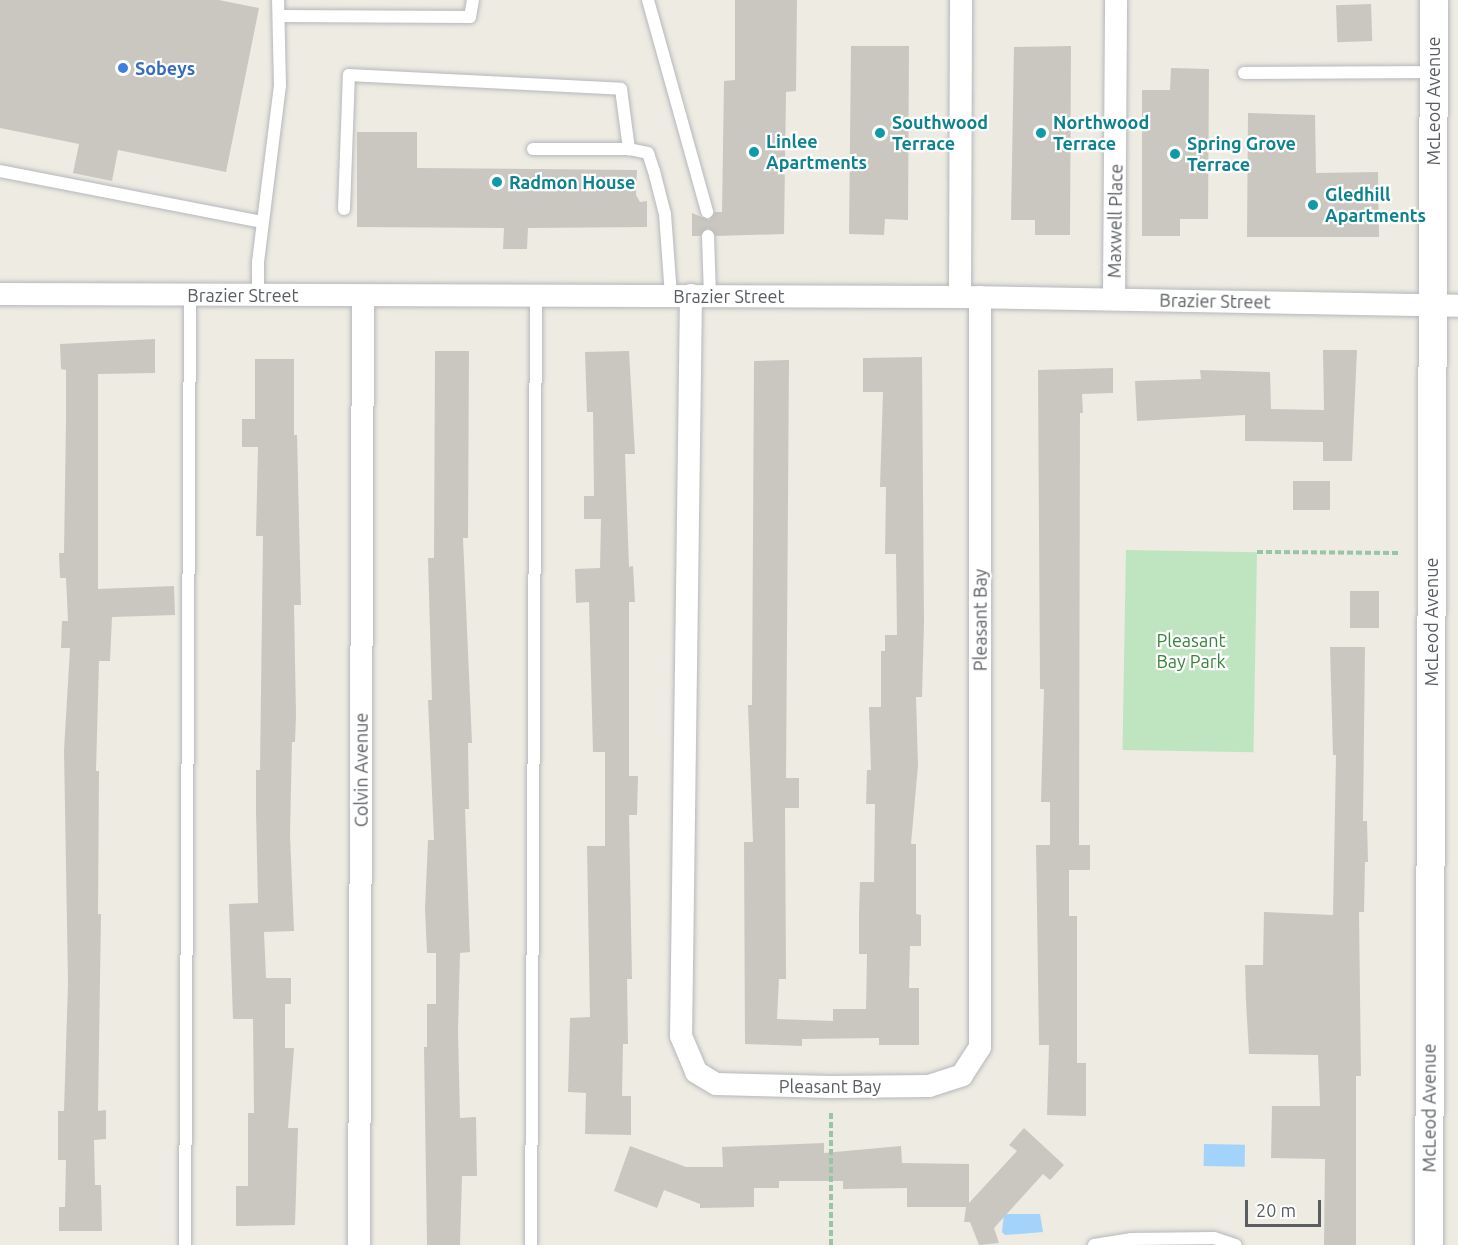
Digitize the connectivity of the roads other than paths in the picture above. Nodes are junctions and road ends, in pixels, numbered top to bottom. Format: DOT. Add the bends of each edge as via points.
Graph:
graph roads {
  1 [pos="278,0"];
  2 [pos="473,0"];
  3 [pos="648,0"];
  4 [pos="961,0"];
  5 [pos="1116,0"];
  6 [pos="1434,0"];
  7 [pos="280,16"];
  8 [pos="1434,72"];
  9 [pos="1244,73"];
  10 [pos="533,149"];
  11 [pos="629,149"];
  12 [pos="0,171"];
  13 [pos="344,209"];
  14 [pos="707,212"];
  15 [pos="262,222"];
  16 [pos="708,236"];
  17 [pos="0,294"];
  18 [pos="190,295"];
  19 [pos="258,295"];
  20 [pos="691,295"];
  21 [pos="363,296"];
  22 [pos="536,296"];
  23 [pos="970,297"];
  24 [pos="1114,298"];
  25 [pos="1445,306"];
  26 [pos="185,1245"];
  27 [pos="359,1245"];
  28 [pos="531,1245"];
  29 [pos="1094,1245"];
  30 [pos="1236,1245"];
  31 [pos="1429,1245"];
  1 -- 7 [label="lane"];
  2 -- 7 [label="lane" via="470,17"];
  3 -- 14 [label="lane"];
  4 -- 23 [label="street"];
  5 -- 24 [label="street, Maxwell Place"];
  6 -- 8 [label="street, McLeod Avenue"];
  7 -- 15 [label="lane" via="280,86"];
  8 -- 9 [label="lane"];
  8 -- 25 [label="street, McLeod Avenue"];
  10 -- 11 [label="lane"];
  11 -- 13 [label="lane" via="621,88 350,75"];
  11 -- 20 [label="lane" via="648,153"];
  12 -- 15 [label="lane"];
  15 -- 19 [label="lane"];
  16 -- 20 [label="lane"];
  17 -- 18 [label="street, Brazier Street"];
  18 -- 19 [label="street, Brazier Street"];
  18 -- 26 [label="lane"];
  19 -- 21 [label="street, Brazier Street"];
  20 -- 22 [label="street, Brazier Street"];
  20 -- 23 [label="street, Brazier Street"];
  20 -- 23 [label="street, Pleasant Bay" via="681,1036 696,1072 716,1084 831,1087 928,1086 962,1075 980,1047"];
  21 -- 22 [label="street, Brazier Street"];
  21 -- 27 [label="street, Colvin Avenue"];
  22 -- 28 [label="lane"];
  23 -- 24 [label="street, Brazier Street"];
  24 -- 25 [label="street, Brazier Street"];
  25 -- 31 [label="street, McLeod Avenue"];
  29 -- 30 [label="lane" via="1131,1239 1214,1238"];
}
